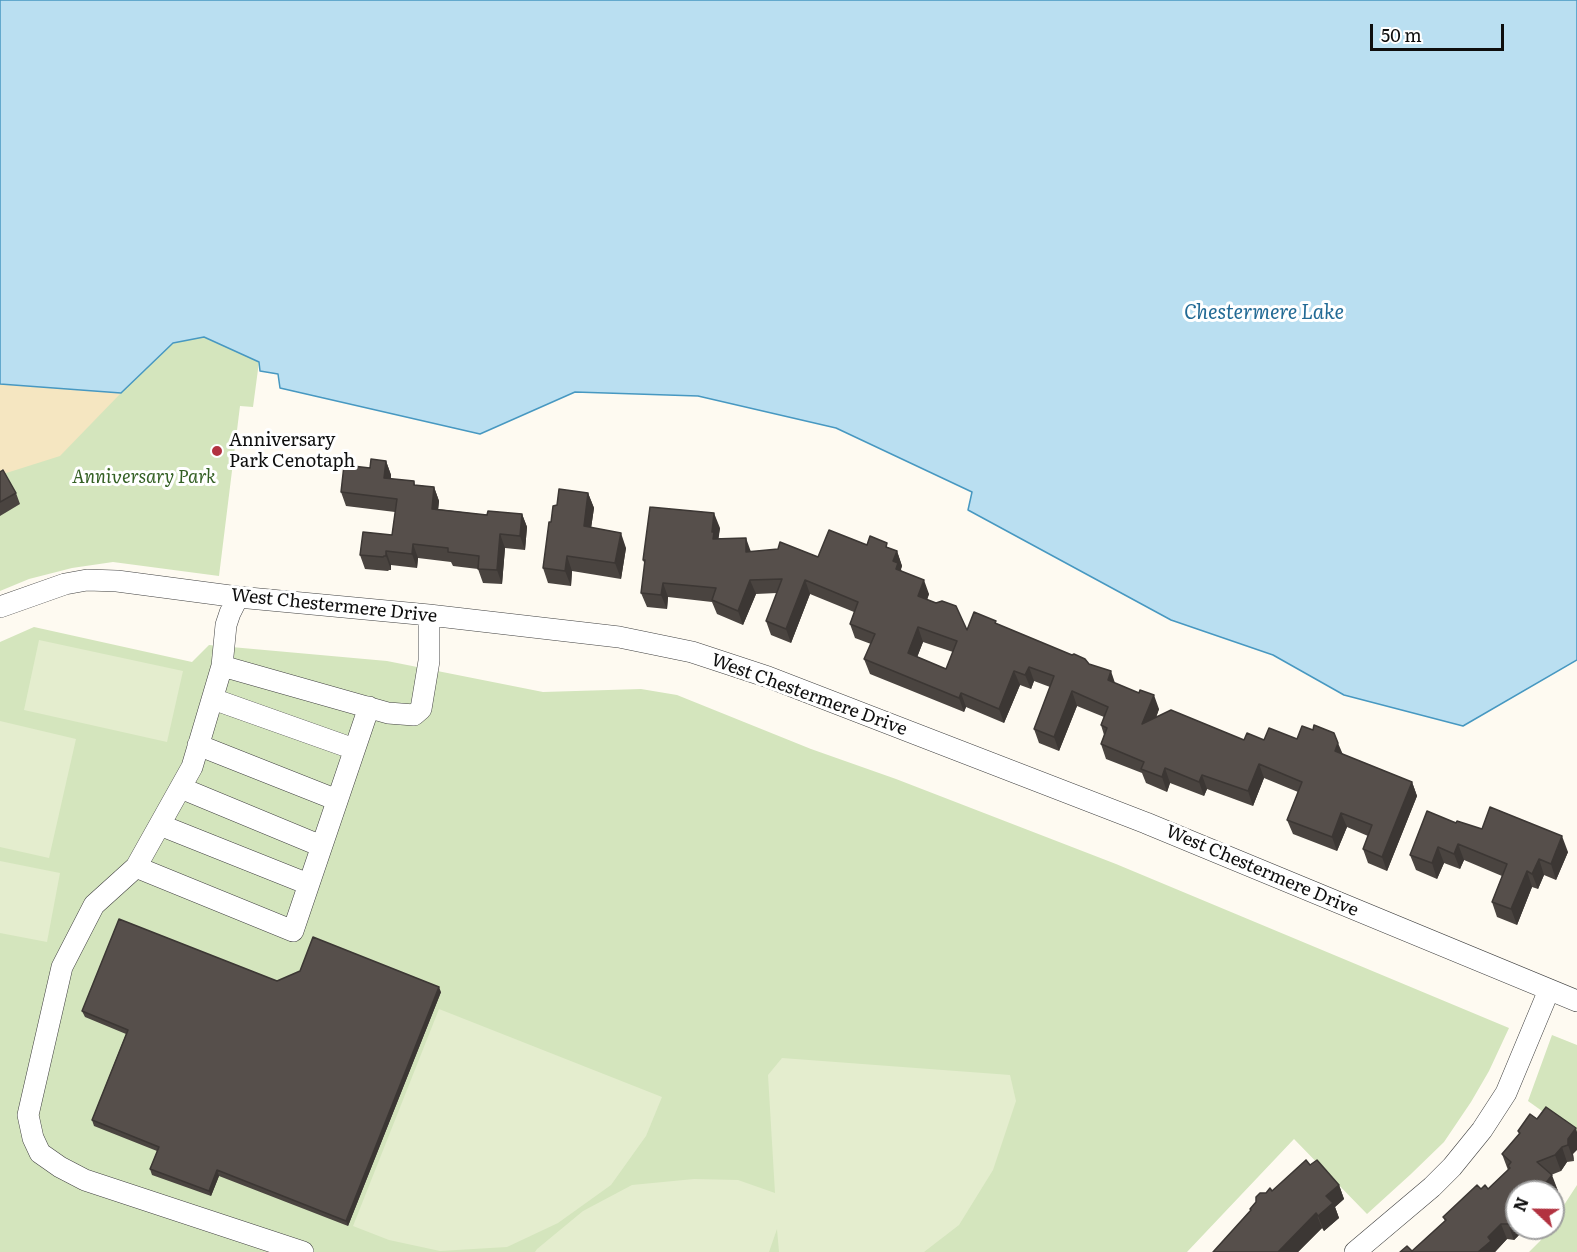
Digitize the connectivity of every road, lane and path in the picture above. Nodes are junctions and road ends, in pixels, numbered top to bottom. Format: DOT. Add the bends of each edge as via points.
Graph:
graph roads {
  1 [pos="238,597"];
  2 [pos="0,607"];
  3 [pos="429,615"];
  4 [pos="222,666"];
  5 [pos="213,699"];
  6 [pos="369,707"];
  7 [pos="198,745"];
  8 [pos="354,748"];
  9 [pos="181,788"];
  10 [pos="337,800"];
  11 [pos="160,825"];
  12 [pos="321,846"];
  13 [pos="136,867"];
  14 [pos="308,884"];
  15 [pos="1548,990"];
  16 [pos="1577,1001"];
  17 [pos="303,1252"];
  18 [pos="1355,1252"];
  1 -- 2 [label="street, West Chestermere Drive" via="87,580"];
  1 -- 3 [label="street, West Chestermere Drive"];
  1 -- 4 [label="street" via="226,625"];
  3 -- 6 [label="street" via="429,662 421,709 414,715"];
  3 -- 15 [label="street, West Chestermere Drive" via="620,637 692,652 1146,823"];
  4 -- 5 [label="street"];
  4 -- 6 [label="street"];
  5 -- 7 [label="street"];
  5 -- 8 [label="street"];
  6 -- 8 [label="street"];
  7 -- 9 [label="street"];
  7 -- 10 [label="street"];
  8 -- 10 [label="street"];
  9 -- 11 [label="street"];
  9 -- 12 [label="street"];
  10 -- 12 [label="street"];
  11 -- 13 [label="street"];
  11 -- 14 [label="street"];
  12 -- 14 [label="street"];
  13 -- 14 [label="street" via="292,931"];
  13 -- 17 [label="street" via="94,905 62,967 28,1115 33,1138 40,1153 85,1180"];
  15 -- 16 [label="street, West Chestermere Drive"];
  15 -- 18 [label="street" via="1506,1093 1482,1130 1432,1187"];
}
